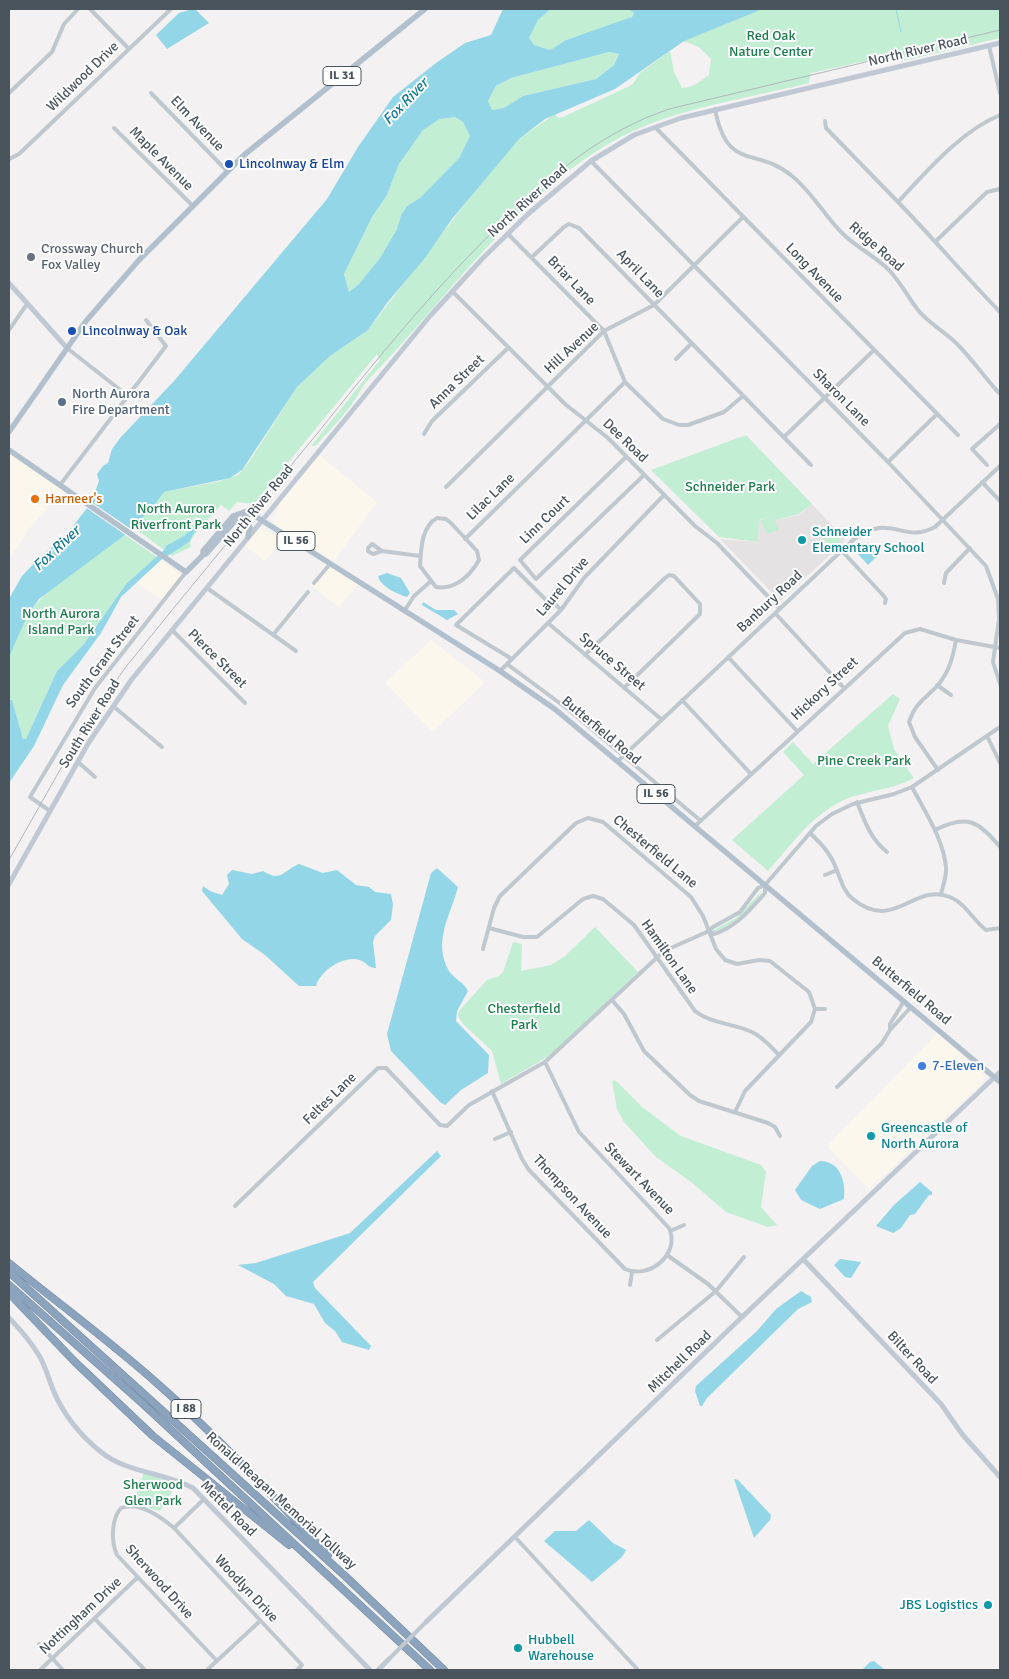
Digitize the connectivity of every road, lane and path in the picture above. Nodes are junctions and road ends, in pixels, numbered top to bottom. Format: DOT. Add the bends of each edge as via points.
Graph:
graph roads {
  1 [pos="78,9"];
  2 [pos="90,9"];
  3 [pos="425,9"];
  4 [pos="168,10"];
  5 [pos="1000,43"];
  6 [pos="989,46"];
  7 [pos="129,48"];
  8 [pos="9,93"];
  9 [pos="151,93"];
  10 [pos="1000,93"];
  11 [pos="715,109"];
  12 [pos="1000,115"];
  13 [pos="825,121"];
  14 [pos="655,127"];
  15 [pos="114,128"];
  16 [pos="9,159"];
  17 [pos="592,161"];
  18 [pos="228,171"];
  19 [pos="1000,189"];
  20 [pos="898,202"];
  21 [pos="193,206"];
  22 [pos="743,217"];
  23 [pos="508,234"];
  24 [pos="936,241"];
  25 [pos="532,257"];
  26 [pos="694,265"];
  27 [pos="9,283"];
  28 [pos="452,291"];
  29 [pos="27,304"];
  30 [pos="654,305"];
  31 [pos="1000,312"];
  32 [pos="146,320"];
  33 [pos="9,330"];
  34 [pos="604,331"];
  35 [pos="692,343"];
  36 [pos="67,348"];
  37 [pos="508,348"];
  38 [pos="874,350"];
  39 [pos="676,359"];
  40 [pos="625,382"];
  41 [pos="547,387"];
  42 [pos="1000,394"];
  43 [pos="128,396"];
  44 [pos="743,396"];
  45 [pos="824,397"];
  46 [pos="937,414"];
  47 [pos="586,420"];
  48 [pos="1000,424"];
  49 [pos="9,432"];
  50 [pos="424,434"];
  51 [pos="958,436"];
  52 [pos="784,437"];
  53 [pos="9,450"];
  54 [pos="626,457"];
  55 [pos="888,462"];
  56 [pos="811,465"];
  57 [pos="987,465"];
  58 [pos="1000,466"];
  59 [pos="644,475"];
  60 [pos="982,482"];
  61 [pos="60,485"];
  62 [pos="446,486"];
  63 [pos="664,495"];
  64 [pos="1000,501"];
  65 [pos="250,514"];
  66 [pos="242,518"];
  67 [pos="263,520"];
  68 [pos="943,520"];
  69 [pos="248,537"];
  70 [pos="465,539"];
  71 [pos="970,548"];
  72 [pos="842,550"];
  73 [pos="382,551"];
  74 [pos="203,555"];
  75 [pos="420,556"];
  76 [pos="331,563"];
  77 [pos="186,572"];
  78 [pos="430,582"];
  79 [pos="314,583"];
  80 [pos="944,583"];
  81 [pos="207,588"];
  82 [pos="308,592"];
  83 [pos="885,603"];
  84 [pos="780,609"];
  85 [pos="405,610"];
  86 [pos="562,610"];
  87 [pos="775,613"];
  88 [pos="548,623"];
  89 [pos="173,631"];
  90 [pos="273,635"];
  91 [pos="956,640"];
  92 [pos="993,647"];
  93 [pos="1000,648"];
  94 [pos="296,650"];
  95 [pos="585,655"];
  96 [pos="728,657"];
  97 [pos="512,659"];
  98 [pos="507,664"];
  99 [pos="500,671"];
  100 [pos="1000,684"];
  101 [pos="937,685"];
  102 [pos="624,688"];
  103 [pos="844,688"];
  104 [pos="951,695"];
  105 [pos="682,700"];
  106 [pos="245,703"];
  107 [pos="113,706"];
  108 [pos="661,719"];
  109 [pos="1000,727"];
  110 [pos="797,731"];
  111 [pos="987,736"];
  112 [pos="162,746"];
  113 [pos="623,755"];
  114 [pos="618,761"];
  115 [pos="78,762"];
  116 [pos="1000,763"];
  117 [pos="938,770"];
  118 [pos="751,774"];
  119 [pos="95,777"];
  120 [pos="912,787"];
  121 [pos="857,802"];
  122 [pos="50,811"];
  123 [pos="587,811"];
  124 [pos="588,818"];
  125 [pos="701,821"];
  126 [pos="695,826"];
  127 [pos="935,830"];
  128 [pos="810,833"];
  129 [pos="1000,847"];
  130 [pos="887,852"];
  131 [pos="837,870"];
  132 [pos="825,875"];
  133 [pos="9,884"];
  134 [pos="765,885"];
  135 [pos="592,889"];
  136 [pos="941,894"];
  137 [pos="593,896"];
  138 [pos="489,928"];
  139 [pos="1000,928"];
  140 [pos="709,931"];
  141 [pos="483,949"];
  142 [pos="657,956"];
  143 [pos="612,1000"];
  144 [pos="904,1001"];
  145 [pos="911,1007"];
  146 [pos="815,1009"];
  147 [pos="825,1009"];
  148 [pos="890,1030"];
  149 [pos="779,1055"];
  150 [pos="545,1062"];
  151 [pos="1000,1072"];
  152 [pos="998,1080"];
  153 [pos="837,1087"];
  154 [pos="492,1091"];
  155 [pos="735,1112"];
  156 [pos="511,1132"];
  157 [pos="780,1136"];
  158 [pos="495,1139"];
  159 [pos="235,1206"];
  160 [pos="684,1226"];
  161 [pos="670,1230"];
  162 [pos="667,1255"];
  163 [pos="744,1257"];
  164 [pos="803,1259"];
  165 [pos="9,1263"];
  166 [pos="9,1272"];
  167 [pos="632,1272"];
  168 [pos="9,1285"];
  169 [pos="630,1285"];
  170 [pos="716,1291"];
  171 [pos="9,1294"];
  172 [pos="9,1318"];
  173 [pos="742,1318"];
  174 [pos="658,1340"];
  175 [pos="1000,1477"];
  176 [pos="204,1499"];
  177 [pos="174,1528"];
  178 [pos="515,1537"];
  179 [pos="302,1552"];
  180 [pos="344,1575"];
  181 [pos="138,1577"];
  182 [pos="95,1619"];
  183 [pos="260,1621"];
  184 [pos="426,1622"];
  185 [pos="38,1644"];
  186 [pos="52,1659"];
  187 [pos="389,1659"];
  188 [pos="217,1661"];
  189 [pos="40,1670"];
  190 [pos="63,1670"];
  191 [pos="145,1670"];
  192 [pos="207,1670"];
  193 [pos="297,1670"];
  194 [pos="370,1670"];
  195 [pos="378,1670"];
  196 [pos="430,1670"];
  197 [pos="444,1670"];
  198 [pos="638,1670"];
  1 -- 8 [label="street" via="64,24 52,52"];
  2 -- 7 [label="street"];
  3 -- 18 [label="main road, IL 31" via="259,142"];
  4 -- 7 [label="street, Wildwood Drive"];
  5 -- 6 [label="street, North River Road"];
  6 -- 10 [label="street"];
  6 -- 11 [label="street, North River Road"];
  7 -- 16 [label="street, Wildwood Drive" via="19,154"];
  9 -- 18 [label="street, Elm Avenue"];
  11 -- 14 [label="street, North River Road"];
  11 -- 42 [label="street, Ridge Road" via="721,134 732,147 746,157 768,162 792,175 842,233 889,270 918,310 958,344"];
  12 -- 20 [label="street" via="965,135"];
  13 -- 20 [label="street" via="826,128"];
  14 -- 17 [label="street, North River Road" via="624,140"];
  14 -- 22 [label="street, Long Avenue"];
  15 -- 21 [label="street, Maple Avenue"];
  17 -- 23 [label="street, North River Road"];
  17 -- 26 [label="street, Sharon Lane"];
  18 -- 21 [label="main road, IL 31"];
  19 -- 24 [label="street" via="987,192"];
  20 -- 24 [label="street"];
  21 -- 36 [label="main road, IL 31" via="116,285"];
  22 -- 26 [label="street, Hill Avenue"];
  22 -- 38 [label="street, Long Avenue"];
  23 -- 25 [label="street, Briar Lane"];
  23 -- 28 [label="street, North River Road"];
  24 -- 31 [label="street" via="963,275"];
  25 -- 30 [label="street, April Lane" via="569,224 578,228"];
  25 -- 34 [label="street, Briar Lane"];
  26 -- 30 [label="street, Hill Avenue"];
  26 -- 45 [label="street, Sharon Lane"];
  27 -- 29 [label="street"];
  28 -- 37 [label="street, Dee Road"];
  28 -- 67 [label="street, North River Road"];
  29 -- 33 [label="street"];
  29 -- 36 [label="street"];
  30 -- 34 [label="street, Hill Avenue"];
  30 -- 35 [label="street, April Lane"];
  32 -- 43 [label="street" via="167,345"];
  34 -- 40 [label="street, Briar Lane"];
  34 -- 41 [label="street, Hill Avenue"];
  35 -- 39 [label="street"];
  35 -- 44 [label="street, April Lane"];
  36 -- 43 [label="street"];
  36 -- 49 [label="main road, IL 31"];
  37 -- 41 [label="street, Dee Road"];
  37 -- 50 [label="street, Anna Street" via="432,421"];
  38 -- 45 [label="street"];
  38 -- 46 [label="street, Long Avenue"];
  40 -- 44 [label="street, Briar Lane" via="657,415 679,425 715,416"];
  40 -- 47 [label="street, Lilac Lane"];
  41 -- 47 [label="street, Dee Road"];
  41 -- 62 [label="street, Hill Avenue"];
  43 -- 61 [label="street"];
  44 -- 52 [label="street, April Lane"];
  45 -- 52 [label="street"];
  45 -- 55 [label="street, Sharon Lane"];
  46 -- 51 [label="street, Long Avenue"];
  46 -- 55 [label="street"];
  47 -- 54 [label="street, Dee Road"];
  47 -- 70 [label="street, Lilac Lane"];
  48 -- 57 [label="street" via="972,449"];
  52 -- 56 [label="street, April Lane"];
  53 -- 61 [label="main road"];
  54 -- 59 [label="street, Dee Road"];
  54 -- 59 [label="street, Linn Court" via="520,560 536,579"];
  55 -- 68 [label="street, Sharon Lane"];
  58 -- 60 [label="street, Banbury Road"];
  59 -- 63 [label="street, Dee Road"];
  60 -- 64 [label="street"];
  60 -- 68 [label="street, Banbury Road"];
  61 -- 77 [label="main road"];
  63 -- 84 [label="street, Dee Road" via="717,543"];
  63 -- 86 [label="street, Laurel Drive" via="584,578"];
  65 -- 66 [label="main road"];
  65 -- 67 [label="main road, Butterfield Road / IL 56"];
  65 -- 74 [label="main road" via="243,511 232,516"];
  66 -- 69 [label="main road" via="250,527"];
  66 -- 74 [label="main road" via="235,521"];
  67 -- 69 [label="street, North River Road"];
  67 -- 76 [label="main road, Butterfield Road / IL 56"];
  68 -- 71 [label="street, Sharon Lane"];
  68 -- 72 [label="street, Banbury Road" via="918,533 875,527"];
  69 -- 81 [label="street, North River Road"];
  70 -- 75 [label="street" via="446,519 437,518 427,528"];
  70 -- 78 [label="street, Lilac Lane" via="477,552 479,560 475,567 453,587 436,587"];
  71 -- 80 [label="street" via="946,573"];
  71 -- 92 [label="street, Sharon Lane" via="986,566 998,599 999,619"];
  72 -- 83 [label="street" via="882,594"];
  72 -- 84 [label="street, Banbury Road"];
  73 -- 75 [label="street"];
  74 -- 77 [label="main road"];
  75 -- 78 [label="street" via="420,566"];
  76 -- 79 [label="street"];
  76 -- 85 [label="main road, Butterfield Road / IL 56"];
  77 -- 122 [label="street, South Grant Street" via="91,693 30,797"];
  78 -- 85 [label="street" via="414,596"];
  81 -- 89 [label="street, South River Road"];
  81 -- 90 [label="street"];
  82 -- 90 [label="street"];
  84 -- 87 [label="street, Banbury Road"];
  85 -- 99 [label="main road, Butterfield Road / IL 56"];
  86 -- 88 [label="street, Laurel Drive"];
  86 -- 97 [label="street" via="549,603 514,568 456,625"];
  87 -- 96 [label="street, Banbury Road"];
  87 -- 103 [label="street"];
  88 -- 95 [label="street, Spruce Street"];
  88 -- 97 [label="street, Laurel Drive"];
  89 -- 106 [label="street, Pierce Street"];
  89 -- 107 [label="street, South River Road"];
  90 -- 94 [label="street"];
  91 -- 92 [label="street, Hickory Street"];
  91 -- 101 [label="street" via="952,663"];
  91 -- 103 [label="street, Hickory Street" via="920,629 905,633"];
  92 -- 93 [label="street, Hickory Street"];
  92 -- 100 [label="street, Sharon Lane" via="993,662"];
  95 -- 102 [label="street, Spruce Street"];
  95 -- 102 [label="street" via="665,578 674,576 699,602 701,612"];
  96 -- 105 [label="street, Banbury Road"];
  96 -- 110 [label="street"];
  97 -- 98 [label="street, Laurel Drive"];
  98 -- 99 [label="street, Laurel Drive"];
  98 -- 113 [label="street" via="551,695"];
  99 -- 114 [label="main road, Butterfield Road / IL 56" via="556,710"];
  101 -- 104 [label="street"];
  101 -- 117 [label="street" via="915,706 909,722"];
  102 -- 108 [label="street, Spruce Street"];
  103 -- 110 [label="street, Hickory Street"];
  105 -- 108 [label="street, Banbury Road"];
  105 -- 118 [label="street"];
  107 -- 112 [label="street"];
  107 -- 115 [label="street, South River Road"];
  108 -- 113 [label="street, Banbury Road"];
  109 -- 111 [label="street"];
  110 -- 118 [label="street, Hickory Street"];
  111 -- 116 [label="street"];
  111 -- 117 [label="street"];
  113 -- 114 [label="street, Banbury Road"];
  113 -- 125 [label="street"];
  114 -- 126 [label="main road, Butterfield Road / IL 56"];
  115 -- 119 [label="street"];
  115 -- 122 [label="street, South River Road"];
  117 -- 120 [label="street"];
  118 -- 125 [label="street, Hickory Street"];
  120 -- 121 [label="street"];
  120 -- 127 [label="street"];
  121 -- 128 [label="street" via="832,814"];
  121 -- 130 [label="street" via="865,824 879,846"];
  122 -- 133 [label="street, South River Road"];
  123 -- 124 [label="street"];
  124 -- 138 [label="street" via="576,823 503,893"];
  124 -- 140 [label="street, Chesterfield Lane" via="603,822 684,889 697,904"];
  125 -- 126 [label="street, Hickory Street"];
  126 -- 134 [label="main road, Butterfield Road / IL 56"];
  127 -- 129 [label="street" via="958,821 973,822"];
  127 -- 136 [label="street" via="946,868"];
  128 -- 131 [label="street" via="831,857"];
  128 -- 134 [label="street"];
  131 -- 132 [label="street"];
  131 -- 136 [label="street" via="852,899 873,910 898,910 916,898"];
  134 -- 140 [label="street" via="758,888 736,916"];
  134 -- 140 [label="street" via="765,892 743,917 714,934"];
  134 -- 144 [label="main road, Butterfield Road / IL 56"];
  135 -- 137 [label="street"];
  136 -- 139 [label="street" via="958,901 986,930"];
  137 -- 138 [label="street" via="579,900 537,937 523,937"];
  137 -- 142 [label="street, Hamilton Lane" via="608,902 630,920"];
  138 -- 141 [label="street"];
  140 -- 142 [label="street" via="672,946"];
  140 -- 146 [label="street, Chesterfield Lane" via="716,949 725,960 736,964 758,960 775,964 809,992"];
  142 -- 143 [label="street"];
  142 -- 149 [label="street, Hamilton Lane" via="686,1001 699,1014 750,1031"];
  143 -- 150 [label="street"];
  143 -- 155 [label="street" via="624,1014 644,1051 670,1078 695,1099"];
  144 -- 145 [label="main road, Butterfield Road / IL 56"];
  144 -- 148 [label="street" via="890,1024"];
  145 -- 148 [label="street"];
  145 -- 152 [label="main road, Butterfield Road / IL 56"];
  146 -- 147 [label="street"];
  146 -- 149 [label="street" via="810,1022"];
  148 -- 153 [label="street" via="882,1043"];
  149 -- 155 [label="street" via="745,1091"];
  150 -- 154 [label="street"];
  150 -- 161 [label="street, Stewart Avenue" via="579,1132"];
  151 -- 152 [label="street, Mitchell Road"];
  152 -- 164 [label="street, Mitchell Road"];
  154 -- 156 [label="street, Thompson Avenue"];
  154 -- 159 [label="street, Feltes Lane" via="469,1105 447,1126 440,1125 386,1068 378,1068"];
  155 -- 157 [label="street" via="768,1123"];
  156 -- 158 [label="street"];
  156 -- 167 [label="street, Thompson Avenue" via="529,1170 619,1263"];
  160 -- 161 [label="street"];
  161 -- 162 [label="street, Stewart Avenue" via="672,1243"];
  162 -- 167 [label="street" via="649,1270"];
  162 -- 170 [label="street"];
  163 -- 170 [label="street"];
  164 -- 173 [label="street, Mitchell Road"];
  164 -- 175 [label="street, Bilter Road" via="941,1404 962,1434"];
  165 -- 180 [label="highway, I 88" via="186,1409 234,1455"];
  166 -- 180 [label="highway, Ronald Reagan Memorial Tollway / I 88"];
  167 -- 169 [label="street"];
  168 -- 179 [label="highway, Ronald Reagan Memorial Tollway / I 88"];
  170 -- 173 [label="street"];
  170 -- 174 [label="street"];
  171 -- 179 [label="highway, I 88" via="154,1436 292,1548"];
  172 -- 176 [label="street, Mettel Road" via="30,1341 70,1420 102,1452 128,1466 176,1479 193,1488"];
  173 -- 178 [label="street, Mitchell Road"];
  176 -- 177 [label="street"];
  176 -- 194 [label="street, Mettel Road"];
  177 -- 181 [label="street, Sherwood Drive" via="156,1514 128,1506 121,1508 116,1516 114,1549"];
  177 -- 183 [label="street, Woodlyn Drive"];
  178 -- 184 [label="street, Mitchell Road"];
  178 -- 198 [label="street"];
  179 -- 196 [label="highway, Ronald Reagan Memorial Tollway / I 88"];
  180 -- 197 [label="highway, Ronald Reagan Memorial Tollway / I 88"];
  181 -- 182 [label="street, Nottingham Drive"];
  181 -- 188 [label="street, Sherwood Drive"];
  182 -- 186 [label="street, Nottingham Drive"];
  182 -- 191 [label="street"];
  183 -- 188 [label="street"];
  183 -- 193 [label="street, Woodlyn Drive" via="302,1665"];
  184 -- 187 [label="street, Mitchell Road, bridge"];
  185 -- 186 [label="street"];
  186 -- 189 [label="street, Nottingham Drive"];
  186 -- 190 [label="street"];
  187 -- 195 [label="street, Mitchell Road"];
  188 -- 192 [label="street"];
}
